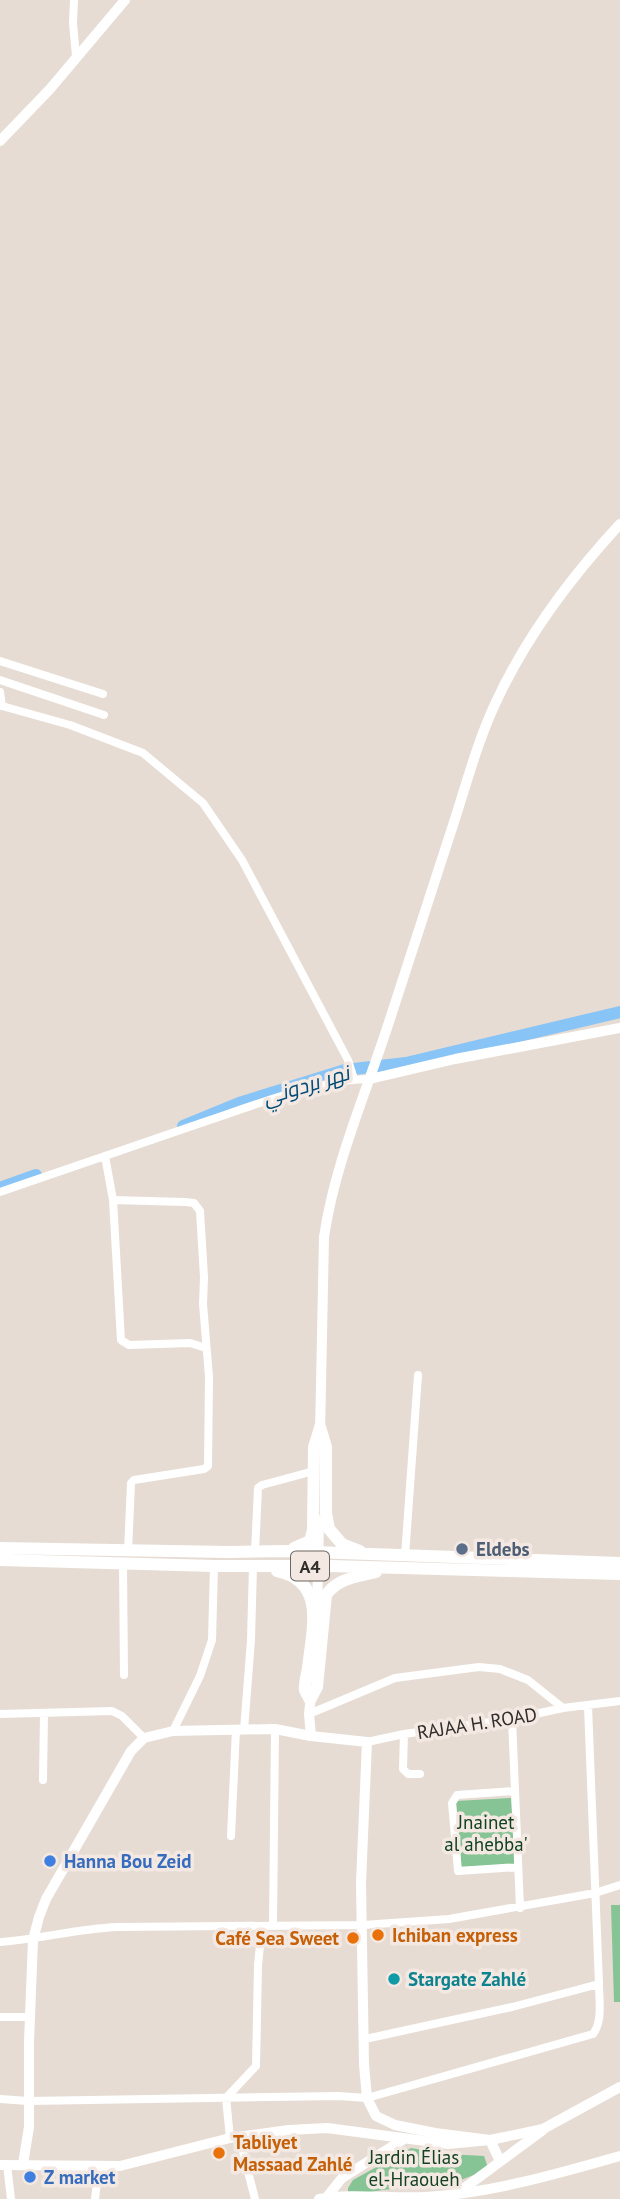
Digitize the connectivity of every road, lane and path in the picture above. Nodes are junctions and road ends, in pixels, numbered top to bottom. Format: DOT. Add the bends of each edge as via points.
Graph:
graph roads {
  1 [pos="74,0"];
  2 [pos="125,0"];
  3 [pos="76,56"];
  4 [pos="0,141"];
  5 [pos="620,524"];
  6 [pos="0,661"];
  7 [pos="0,680"];
  8 [pos="0,691"];
  9 [pos="103,694"];
  10 [pos="1,707"];
  11 [pos="104,715"];
  12 [pos="620,1028"];
  13 [pos="353,1075"];
  14 [pos="371,1076"];
  15 [pos="105,1157"];
  16 [pos="0,1192"];
  17 [pos="113,1200"];
  18 [pos="206,1348"];
  19 [pos="418,1374"];
  20 [pos="320,1427"];
  21 [pos="313,1471"];
  22 [pos="0,1548"];
  23 [pos="128,1551"];
  24 [pos="287,1551"];
  25 [pos="255,1552"];
  26 [pos="367,1554"];
  27 [pos="405,1556"];
  28 [pos="0,1560"];
  29 [pos="620,1563"];
  30 [pos="123,1564"];
  31 [pos="253,1565"];
  32 [pos="214,1566"];
  33 [pos="532,1566"];
  34 [pos="390,1568"];
  35 [pos="620,1574"];
  36 [pos="124,1675"];
  37 [pos="310,1700"];
  38 [pos="620,1701"];
  39 [pos="588,1706"];
  40 [pos="563,1708"];
  41 [pos="0,1714"];
  42 [pos="44,1714"];
  43 [pos="309,1714"];
  44 [pos="512,1719"];
  45 [pos="275,1729"];
  46 [pos="240,1730"];
  47 [pos="173,1731"];
  48 [pos="404,1734"];
  49 [pos="311,1737"];
  50 [pos="144,1738"];
  51 [pos="367,1742"];
  52 [pos="420,1774"];
  53 [pos="43,1780"];
  54 [pos="515,1791"];
  55 [pos="231,1836"];
  56 [pos="518,1867"];
  57 [pos="620,1885"];
  58 [pos="595,1893"];
  59 [pos="520,1908"];
  60 [pos="262,1926"];
  61 [pos="273,1926"];
  62 [pos="363,1926"];
  63 [pos="33,1940"];
  64 [pos="0,1942"];
  65 [pos="599,1984"];
  66 [pos="0,2017"];
  67 [pos="30,2017"];
  68 [pos="365,2039"];
  69 [pos="620,2087"];
  70 [pos="226,2098"];
  71 [pos="367,2098"];
  72 [pos="0,2099"];
  73 [pos="28,2101"];
  74 [pos="543,2129"];
  75 [pos="234,2137"];
  76 [pos="404,2139"];
  77 [pos="490,2140"];
  78 [pos="620,2156"];
  79 [pos="500,2161"];
  80 [pos="23,2164"];
  81 [pos="3,2165"];
  82 [pos="99,2166"];
  83 [pos="453,2197"];
  84 [pos="322,2198"];
  85 [pos="11,2199"];
  86 [pos="94,2199"];
  87 [pos="255,2199"];
  1 -- 3 [label="street"];
  2 -- 3 [label="street"];
  3 -- 4 [label="street"];
  5 -- 14 [label="main road" via="546,613 496,703"];
  6 -- 9 [label="street"];
  7 -- 11 [label="street"];
  8 -- 10 [label="street"];
  10 -- 13 [label="street" via="61,722 143,753 203,803 242,860"];
  12 -- 14 [label="street"];
  13 -- 14 [label="street"];
  13 -- 15 [label="street"];
  14 -- 20 [label="main road" via="326,1224"];
  15 -- 16 [label="street"];
  15 -- 17 [label="street"];
  17 -- 18 [label="street" via="121,1340 128,1345 190,1343"];
  17 -- 18 [label="street" via="185,1202 198,1208"];
  18 -- 23 [label="street" via="208,1466 131,1483"];
  19 -- 27 [label="street"];
  20 -- 21 [label="highway"];
  20 -- 26 [label="highway" via="326,1447 329,1529 342,1544"];
  20 -- 37 [label="main road" via="318,1604"];
  21 -- 24 [label="highway" via="312,1537"];
  21 -- 25 [label="street" via="258,1488"];
  22 -- 23 [label="highway, A4"];
  23 -- 25 [label="highway, A4"];
  24 -- 25 [label="highway, A4"];
  24 -- 26 [label="highway, A4"];
  26 -- 27 [label="highway, A4"];
  27 -- 33 [label="highway, A4"];
  28 -- 30 [label="highway, A4"];
  29 -- 33 [label="highway, A4"];
  30 -- 32 [label="highway, A4"];
  30 -- 36 [label="street"];
  31 -- 32 [label="highway, A4"];
  31 -- 34 [label="highway, A4"];
  31 -- 37 [label="highway" via="289,1573 309,1591 312,1626 305,1689"];
  31 -- 46 [label="street" via="251,1640"];
  32 -- 47 [label="street" via="212,1640"];
  33 -- 34 [label="highway, A4"];
  33 -- 35 [label="highway, A4"];
  34 -- 37 [label="highway" via="344,1580 328,1591 317,1687"];
  37 -- 43 [label="main road"];
  38 -- 39 [label="street, RAJAA H. ROAD"];
  39 -- 40 [label="street, RAJAA H. ROAD"];
  39 -- 58 [label="street"];
  40 -- 43 [label="street" via="528,1680 488,1666 395,1678"];
  40 -- 44 [label="street, RAJAA H. ROAD"];
  41 -- 42 [label="street"];
  42 -- 50 [label="street" via="112,1711"];
  42 -- 53 [label="street"];
  43 -- 49 [label="main road"];
  44 -- 48 [label="street, RAJAA H. ROAD"];
  44 -- 54 [label="street"];
  45 -- 46 [label="main road"];
  45 -- 49 [label="main road"];
  45 -- 61 [label="street"];
  46 -- 47 [label="main road"];
  46 -- 55 [label="street"];
  47 -- 50 [label="main road"];
  48 -- 51 [label="street, RAJAA H. ROAD"];
  48 -- 52 [label="street" via="403,1769"];
  49 -- 51 [label="street"];
  50 -- 63 [label="main road" via="117,1772 57,1878 38,1917"];
  51 -- 62 [label="street"];
  54 -- 56 [label="street"];
  54 -- 56 [label="street" via="457,1795 452,1803 458,1871"];
  56 -- 59 [label="street"];
  57 -- 58 [label="street"];
  58 -- 59 [label="street"];
  58 -- 65 [label="street"];
  59 -- 62 [label="street"];
  60 -- 61 [label="street"];
  60 -- 63 [label="street" via="107,1927"];
  60 -- 70 [label="street" via="256,2066"];
  61 -- 62 [label="street"];
  62 -- 68 [label="street"];
  63 -- 64 [label="street"];
  63 -- 67 [label="main road"];
  65 -- 68 [label="street"];
  65 -- 71 [label="street" via="599,2020 593,2034"];
  66 -- 67 [label="street"];
  67 -- 73 [label="main road"];
  68 -- 71 [label="street"];
  69 -- 74 [label="main road"];
  70 -- 71 [label="street"];
  70 -- 73 [label="street"];
  70 -- 75 [label="street"];
  71 -- 77 [label="street" via="376,2116 395,2125"];
  72 -- 73 [label="street"];
  73 -- 80 [label="main road"];
  74 -- 77 [label="main road"];
  74 -- 79 [label="street"];
  75 -- 76 [label="main road" via="327,2128"];
  75 -- 82 [label="main road" via="120,2166"];
  75 -- 87 [label="street"];
  76 -- 77 [label="main road" via="448,2144"];
  76 -- 84 [label="street" via="342,2178"];
  77 -- 79 [label="street"];
  78 -- 83 [label="street"];
  79 -- 83 [label="street"];
  80 -- 81 [label="main road"];
  80 -- 82 [label="main road"];
  81 -- 85 [label="street"];
  82 -- 86 [label="street"];
  83 -- 84 [label="street"];
}
